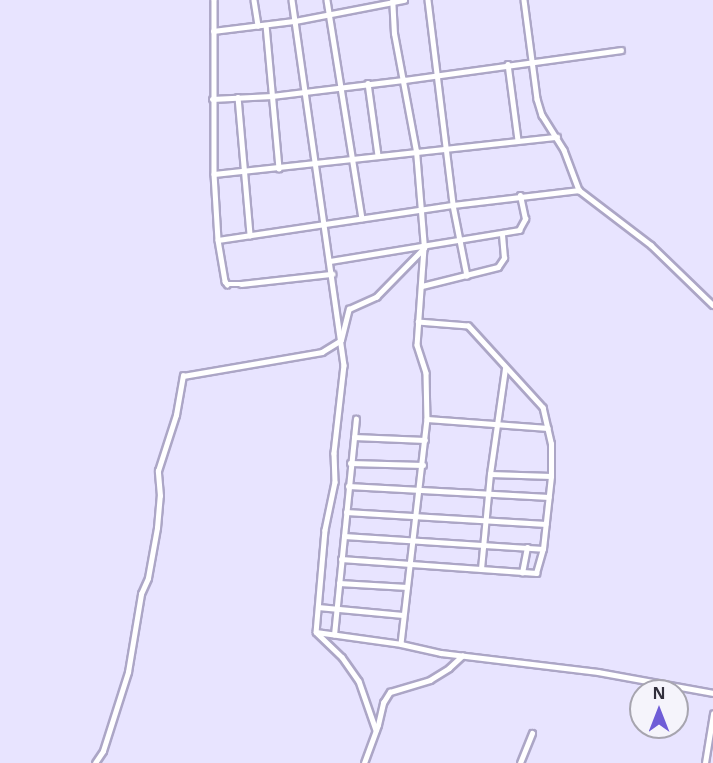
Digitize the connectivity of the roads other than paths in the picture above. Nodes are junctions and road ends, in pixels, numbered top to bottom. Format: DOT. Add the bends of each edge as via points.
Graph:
graph roads {
  1 [pos="214,0"];
  2 [pos="254,0"];
  3 [pos="291,0"];
  4 [pos="327,0"];
  5 [pos="404,0"];
  6 [pos="428,0"];
  7 [pos="524,0"];
  8 [pos="392,1"];
  9 [pos="330,15"];
  10 [pos="295,21"];
  11 [pos="267,25"];
  12 [pos="258,26"];
  13 [pos="213,31"];
  14 [pos="621,50"];
  15 [pos="532,61"];
  16 [pos="508,64"];
  17 [pos="436,75"];
  18 [pos="405,80"];
  19 [pos="368,82"];
  20 [pos="341,86"];
  21 [pos="306,91"];
  22 [pos="272,96"];
  23 [pos="238,97"];
  24 [pos="212,99"];
  25 [pos="557,137"];
  26 [pos="518,140"];
  27 [pos="445,148"];
  28 [pos="416,151"];
  29 [pos="378,155"];
  30 [pos="354,159"];
  31 [pos="316,165"];
  32 [pos="279,168"];
  33 [pos="243,170"];
  34 [pos="214,174"];
  35 [pos="579,190"];
  36 [pos="520,196"];
  37 [pos="453,205"];
  38 [pos="423,210"];
  39 [pos="362,218"];
  40 [pos="325,223"];
  41 [pos="502,234"];
  42 [pos="250,235"];
  43 [pos="218,240"];
  44 [pos="462,241"];
  45 [pos="424,248"];
  46 [pos="330,261"];
  47 [pos="332,274"];
  48 [pos="467,276"];
  49 [pos="422,286"];
  50 [pos="713,305"];
  51 [pos="418,322"];
  52 [pos="341,340"];
  53 [pos="505,369"];
  54 [pos="356,419"];
  55 [pos="427,419"];
  56 [pos="496,425"];
  57 [pos="548,428"];
  58 [pos="354,437"];
  59 [pos="425,440"];
  60 [pos="350,463"];
  61 [pos="423,465"];
  62 [pos="490,474"];
  63 [pos="551,476"];
  64 [pos="348,486"];
  65 [pos="420,491"];
  66 [pos="487,494"];
  67 [pos="549,497"];
  68 [pos="346,512"];
  69 [pos="417,516"];
  70 [pos="485,520"];
  71 [pos="546,524"];
  72 [pos="344,536"];
  73 [pos="414,540"];
  74 [pos="482,544"];
  75 [pos="527,547"];
  76 [pos="543,549"];
  77 [pos="341,559"];
  78 [pos="410,564"];
  79 [pos="481,568"];
  80 [pos="522,573"];
  81 [pos="339,583"];
  82 [pos="407,587"];
  83 [pos="318,607"];
  84 [pos="337,608"];
  85 [pos="403,615"];
  86 [pos="316,632"];
  87 [pos="334,635"];
  88 [pos="401,644"];
  89 [pos="462,656"];
  90 [pos="713,693"];
  91 [pos="713,714"];
  92 [pos="376,730"];
  93 [pos="532,733"];
  94 [pos="94,763"];
  95 [pos="364,763"];
  96 [pos="520,763"];
  97 [pos="705,763"];
  1 -- 13 [label="street"];
  2 -- 12 [label="street"];
  3 -- 10 [label="street"];
  4 -- 9 [label="street"];
  5 -- 8 [label="street"];
  6 -- 17 [label="street"];
  7 -- 15 [label="street"];
  8 -- 9 [label="street"];
  8 -- 18 [label="street" via="397,51"];
  9 -- 10 [label="street"];
  9 -- 20 [label="street"];
  10 -- 11 [label="street"];
  10 -- 21 [label="street"];
  11 -- 12 [label="street"];
  11 -- 22 [label="street"];
  12 -- 13 [label="street"];
  13 -- 24 [label="street"];
  14 -- 15 [label="street"];
  15 -- 16 [label="street"];
  15 -- 25 [label="street" via="542,114"];
  16 -- 17 [label="street"];
  16 -- 26 [label="street"];
  17 -- 18 [label="street"];
  17 -- 27 [label="street"];
  18 -- 19 [label="street"];
  18 -- 28 [label="street"];
  19 -- 20 [label="street"];
  19 -- 29 [label="street"];
  20 -- 21 [label="street"];
  20 -- 30 [label="street"];
  21 -- 22 [label="street"];
  21 -- 31 [label="street"];
  22 -- 23 [label="street"];
  22 -- 32 [label="street"];
  23 -- 24 [label="street"];
  23 -- 33 [label="street"];
  24 -- 34 [label="street"];
  25 -- 26 [label="street"];
  25 -- 35 [label="street"];
  26 -- 27 [label="street"];
  27 -- 28 [label="street"];
  27 -- 37 [label="street"];
  28 -- 29 [label="street"];
  28 -- 38 [label="street"];
  29 -- 30 [label="street"];
  30 -- 31 [label="street"];
  30 -- 39 [label="street"];
  31 -- 32 [label="street"];
  31 -- 40 [label="street"];
  32 -- 33 [label="street"];
  33 -- 34 [label="street"];
  33 -- 42 [label="street"];
  34 -- 43 [label="street"];
  35 -- 36 [label="street"];
  35 -- 50 [label="street" via="651,245"];
  36 -- 37 [label="street"];
  36 -- 41 [label="street" via="524,226"];
  37 -- 38 [label="street"];
  37 -- 44 [label="street"];
  38 -- 39 [label="street"];
  38 -- 45 [label="street"];
  39 -- 40 [label="street"];
  40 -- 42 [label="street"];
  40 -- 46 [label="street"];
  41 -- 44 [label="street"];
  41 -- 48 [label="street" via="502,263 487,272"];
  42 -- 43 [label="street"];
  43 -- 47 [label="street" via="227,284"];
  44 -- 45 [label="street"];
  44 -- 48 [label="street"];
  45 -- 46 [label="street"];
  45 -- 49 [label="street"];
  45 -- 52 [label="street" via="376,297 349,309"];
  46 -- 47 [label="street"];
  47 -- 52 [label="street"];
  48 -- 49 [label="street"];
  49 -- 51 [label="street"];
  51 -- 53 [label="street" via="468,326"];
  51 -- 55 [label="street" via="417,345 426,373"];
  52 -- 83 [label="street" via="344,365 334,441 335,482 325,530"];
  52 -- 94 [label="street" via="313,354 183,376 176,416 158,471 157,528 128,672 103,751"];
  53 -- 56 [label="street"];
  53 -- 57 [label="street" via="543,408"];
  54 -- 58 [label="street"];
  55 -- 56 [label="street"];
  55 -- 59 [label="street"];
  56 -- 57 [label="street"];
  56 -- 62 [label="street"];
  57 -- 63 [label="street"];
  58 -- 59 [label="street"];
  58 -- 60 [label="street"];
  59 -- 61 [label="street"];
  60 -- 61 [label="street"];
  60 -- 64 [label="street"];
  61 -- 65 [label="street"];
  62 -- 63 [label="street"];
  62 -- 66 [label="street"];
  63 -- 67 [label="street"];
  64 -- 65 [label="street"];
  64 -- 68 [label="street"];
  65 -- 66 [label="street"];
  65 -- 69 [label="street"];
  66 -- 67 [label="street"];
  66 -- 70 [label="street"];
  67 -- 71 [label="street"];
  68 -- 69 [label="street"];
  68 -- 72 [label="street"];
  69 -- 70 [label="street"];
  69 -- 73 [label="street"];
  70 -- 71 [label="street"];
  70 -- 74 [label="street"];
  71 -- 76 [label="street"];
  72 -- 73 [label="street"];
  72 -- 77 [label="street"];
  73 -- 74 [label="street"];
  73 -- 78 [label="street"];
  74 -- 75 [label="street"];
  74 -- 79 [label="street"];
  75 -- 76 [label="street"];
  75 -- 80 [label="street"];
  76 -- 80 [label="street" via="536,573"];
  77 -- 78 [label="street"];
  77 -- 81 [label="street"];
  78 -- 79 [label="street"];
  78 -- 82 [label="street"];
  79 -- 80 [label="street"];
  81 -- 82 [label="street"];
  81 -- 84 [label="street"];
  82 -- 85 [label="street"];
  83 -- 84 [label="street"];
  83 -- 86 [label="street"];
  84 -- 85 [label="street"];
  84 -- 87 [label="street"];
  85 -- 88 [label="street"];
  86 -- 87 [label="street"];
  86 -- 92 [label="street" via="342,657 358,681"];
  87 -- 88 [label="street"];
  88 -- 89 [label="street"];
  89 -- 90 [label="street" via="598,672"];
  89 -- 92 [label="street" via="430,680 390,692"];
  91 -- 97 [label="street"];
  92 -- 95 [label="street"];
  93 -- 96 [label="street"];
}
